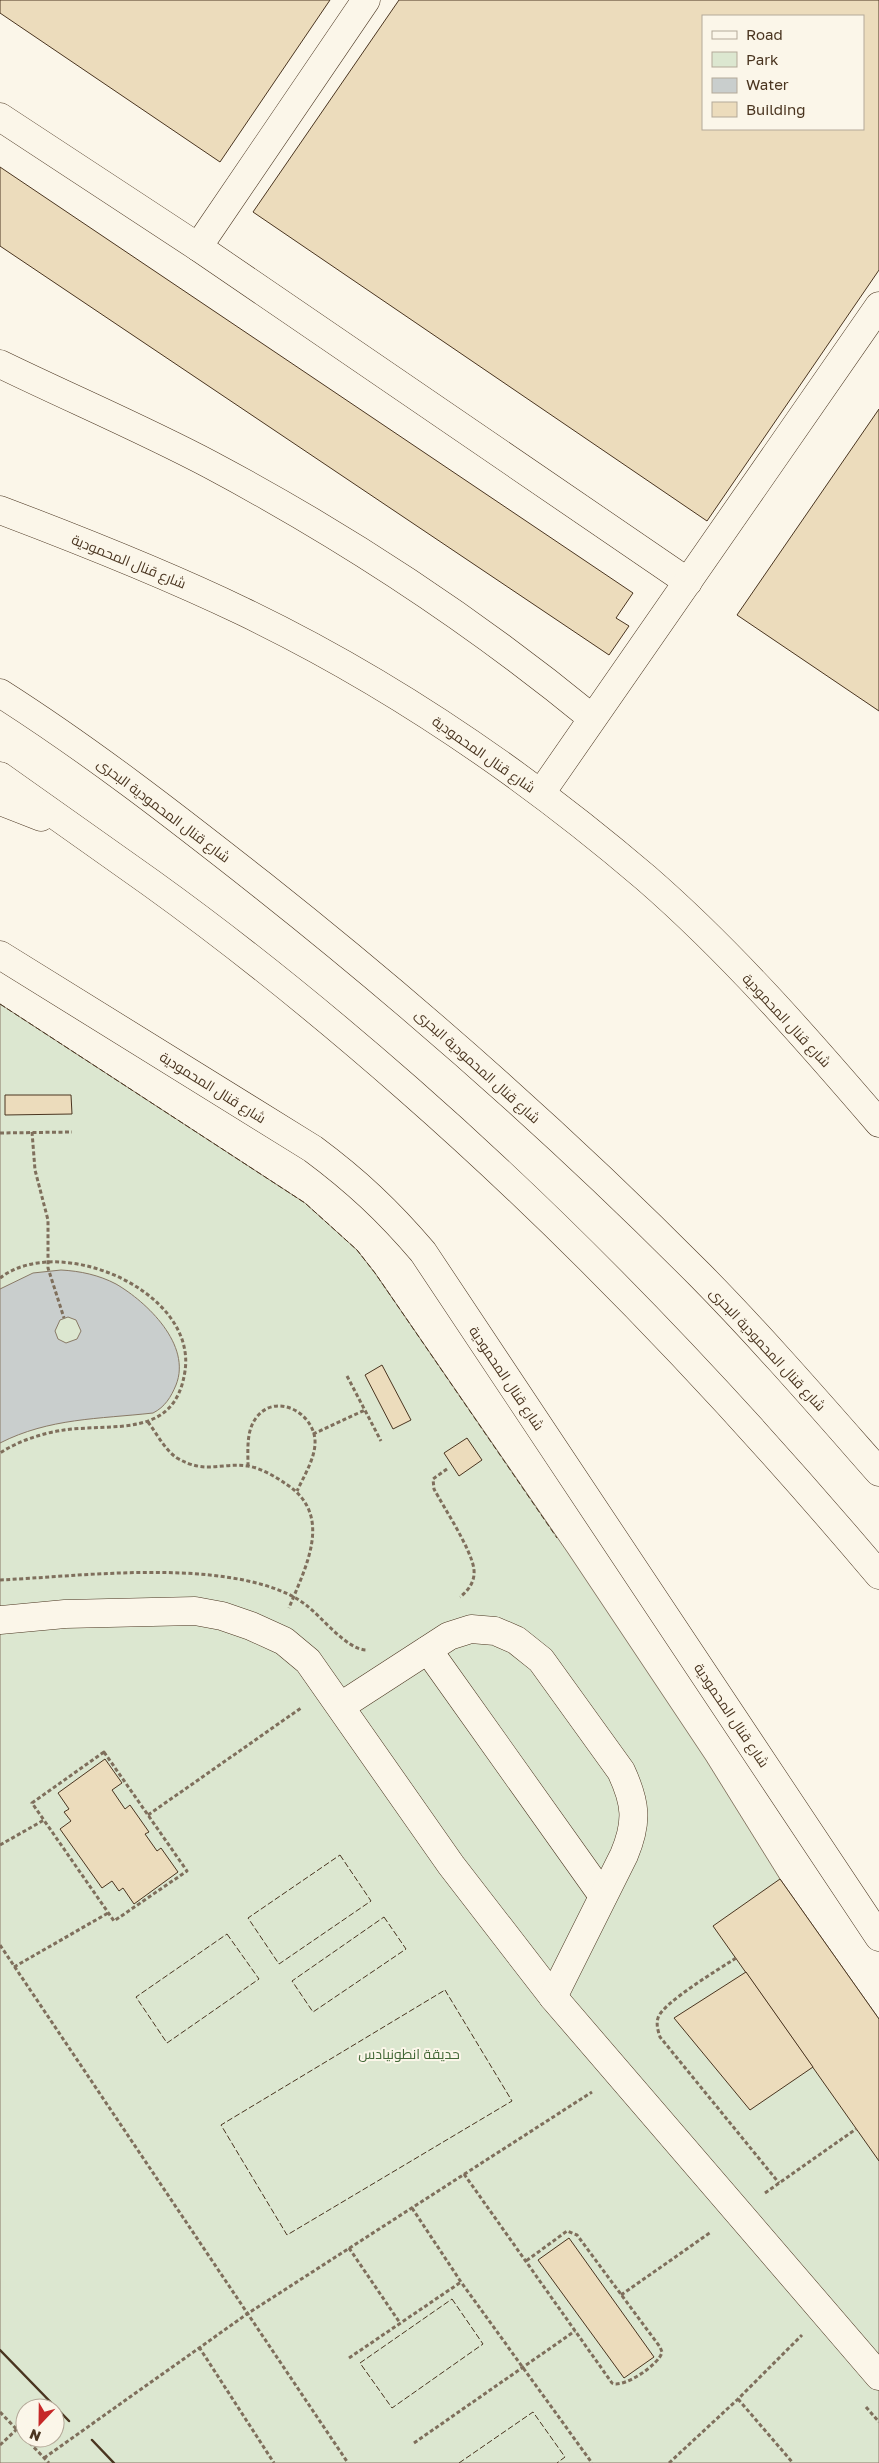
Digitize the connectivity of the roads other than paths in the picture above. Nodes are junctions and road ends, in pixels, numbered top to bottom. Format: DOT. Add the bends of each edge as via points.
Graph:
graph roads {
  1 [pos="366,0"];
  2 [pos="0,117"];
  3 [pos="198,247"];
  4 [pos="879,306"];
  5 [pos="0,364"];
  6 [pos="0,510"];
  7 [pos="688,582"];
  8 [pos="0,677"];
  9 [pos="0,693"];
  10 [pos="30,712"];
  11 [pos="592,718"];
  12 [pos="0,776"];
  13 [pos="541,793"];
  14 [pos="0,801"];
  15 [pos="73,828"];
  16 [pos="0,955"];
  17 [pos="879,1123"];
  18 [pos="879,1472"];
  19 [pos="879,1575"];
  20 [pos="0,1620"];
  21 [pos="428,1650"];
  22 [pos="341,1706"];
  23 [pos="603,1896"];
  24 [pos="879,1937"];
  25 [pos="553,1997"];
  26 [pos="879,2376"];
  1 -- 3 [label="main road"];
  2 -- 3 [label="main road"];
  3 -- 7 [label="main road"];
  4 -- 7 [label="main road"];
  5 -- 11 [label="main road" via="209,464 347,542 474,627"];
  6 -- 13 [label="main road, شارع قنال المحمودية" via="180,582 322,652 470,742"];
  7 -- 11 [label="main road"];
  8 -- 10 [label="main road"];
  9 -- 10 [label="main road"];
  10 -- 18 [label="main road, شارع قنال المحمودية البحرى" via="231,860 354,958 473,1060 701,1276"];
  11 -- 13 [label="main road"];
  12 -- 15 [label="main road"];
  13 -- 17 [label="main road, شارع قنال المحمودية" via="647,879 728,957 806,1039"];
  14 -- 15 [label="main road"];
  15 -- 19 [label="main road" via="153,884 301,1000 488,1160 650,1318 809,1492"];
  16 -- 24 [label="main road, شارع قنال المحمودية" via="313,1149 353,1179 390,1214 423,1252"];
  20 -- 22 [label="main road" via="65,1614 195,1611 243,1623 284,1641 308,1662"];
  21 -- 22 [label="main road"];
  21 -- 23 [label="main road"];
  21 -- 23 [label="main road" via="449,1636 471,1629 495,1631 516,1640 541,1660 621,1771 630,1790 634,1813 632,1834"];
  22 -- 25 [label="main road" via="451,1865"];
  23 -- 25 [label="main road"];
  25 -- 26 [label="main road"];
}
